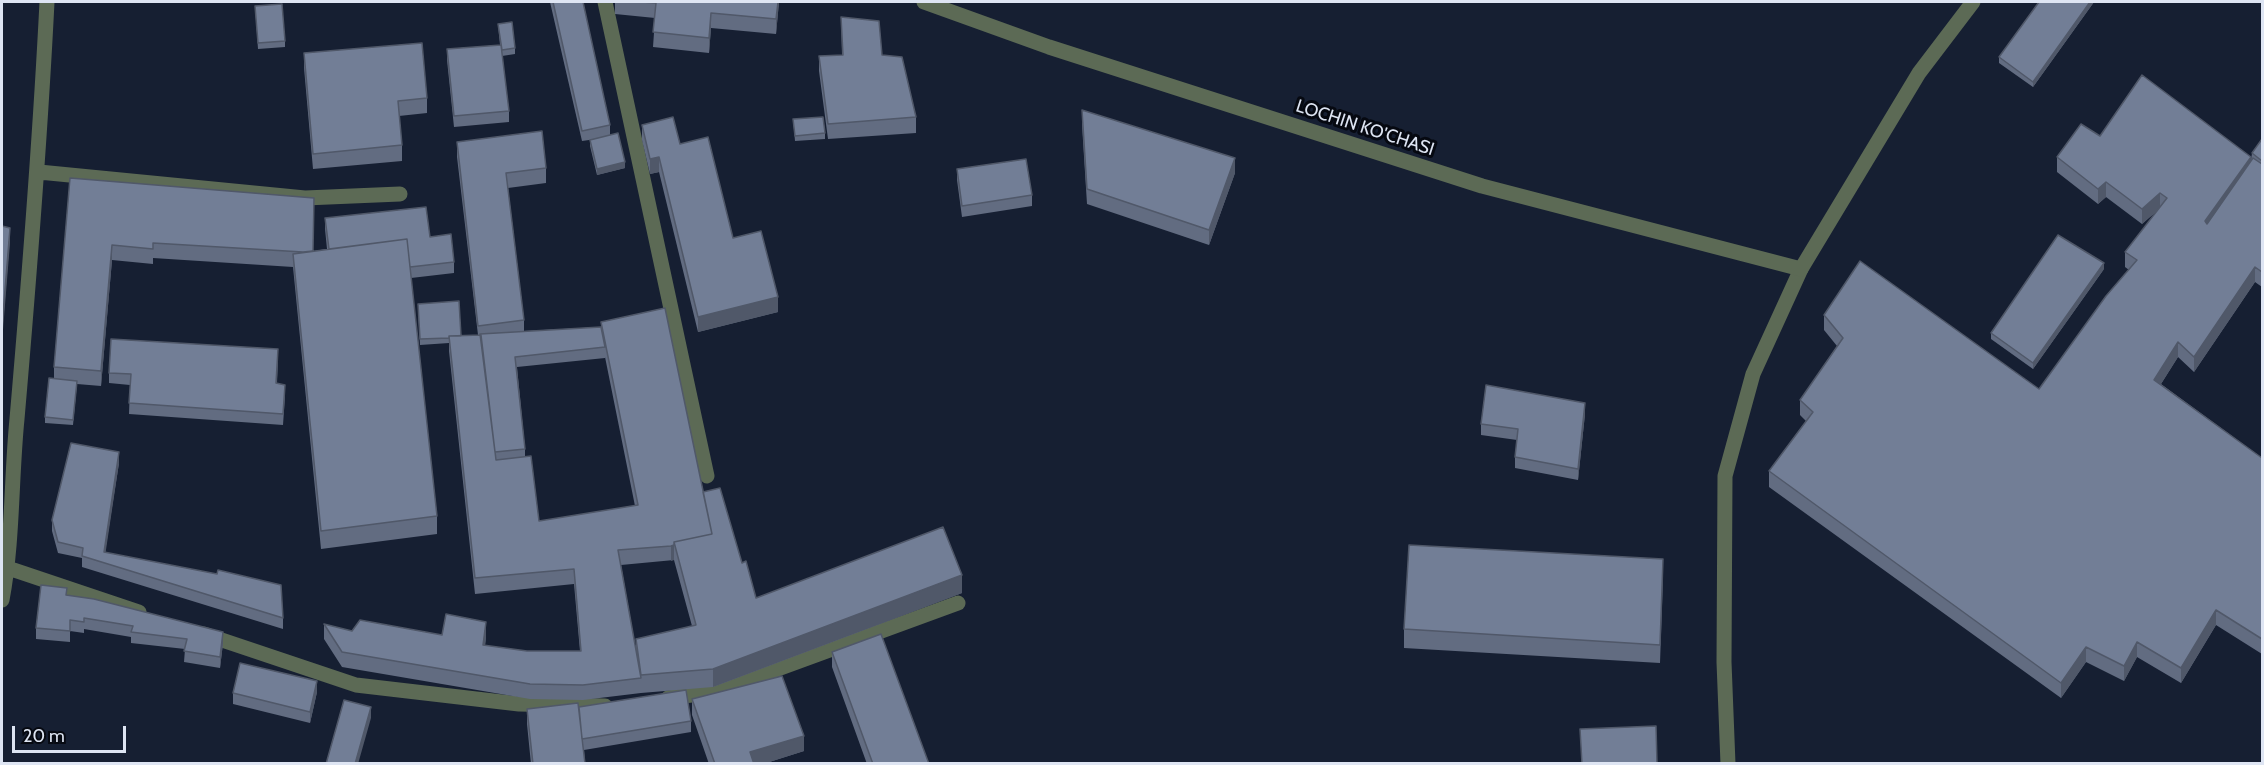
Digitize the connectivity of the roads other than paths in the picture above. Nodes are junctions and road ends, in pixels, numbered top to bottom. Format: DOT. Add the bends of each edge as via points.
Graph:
graph roads {
  1 [pos="47,2"];
  2 [pos="604,2"];
  3 [pos="924,2"];
  4 [pos="1973,2"];
  5 [pos="39,172"];
  6 [pos="400,194"];
  7 [pos="1801,269"];
  8 [pos="9,426"];
  9 [pos="707,476"];
  10 [pos="8,568"];
  11 [pos="2,600"];
  12 [pos="958,603"];
  13 [pos="154,617"];
  14 [pos="188,628"];
  15 [pos="657,700"];
  16 [pos="621,704"];
  17 [pos="1728,764"];
  1 -- 5 [label="street"];
  2 -- 9 [label="street"];
  3 -- 7 [label="street, LOCHIN KO'CHASI" via="1482,186"];
  4 -- 7 [label="street" via="1919,73"];
  5 -- 6 [label="street" via="305,198"];
  5 -- 8 [label="street"];
  7 -- 17 [label="street" via="1753,374 1725,476"];
  8 -- 10 [label="street"];
  10 -- 11 [label="street"];
  10 -- 13 [label="street"];
  12 -- 15 [label="street" via="715,692"];
  14 -- 16 [label="street" via="356,685 519,704"];
}
